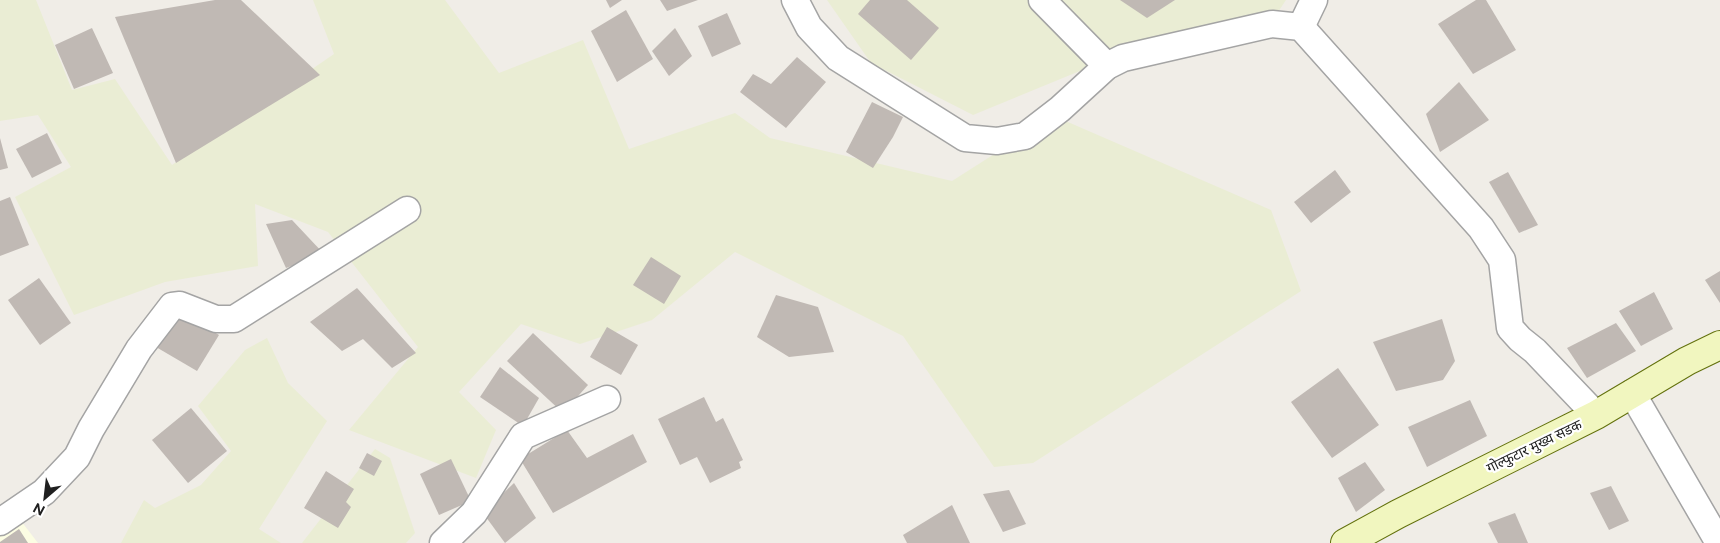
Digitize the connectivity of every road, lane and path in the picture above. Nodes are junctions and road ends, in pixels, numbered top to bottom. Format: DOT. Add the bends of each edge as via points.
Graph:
graph roads {
  1 [pos="795,0"];
  2 [pos="1042,0"];
  3 [pos="1314,0"];
  4 [pos="1301,27"];
  5 [pos="1107,66"];
  6 [pos="407,210"];
  7 [pos="1720,345"];
  8 [pos="1632,393"];
  9 [pos="607,399"];
  10 [pos="1596,415"];
  11 [pos="0,522"];
  12 [pos="443,543"];
  13 [pos="1345,543"];
  14 [pos="1720,543"];
  1 -- 5 [label="street" via="810,27 838,58 965,138 997,141 1025,136"];
  2 -- 5 [label="street"];
  3 -- 4 [label="street"];
  4 -- 5 [label="street" via="1272,24 1124,58"];
  4 -- 10 [label="street" via="1481,228 1502,260 1510,328"];
  6 -- 11 [label="street" via="234,319 216,319 180,305 172,306 139,349 76,457 44,492"];
  7 -- 8 [label="main road, गोल्फुटार मुख्य सडक"];
  8 -- 10 [label="main road, गोल्फुटार मुख्य सडक"];
  8 -- 14 [label="street"];
  9 -- 12 [label="street" via="523,436 474,512"];
  10 -- 13 [label="main road, गोल्फुटार मुख्य सडक"];
}
